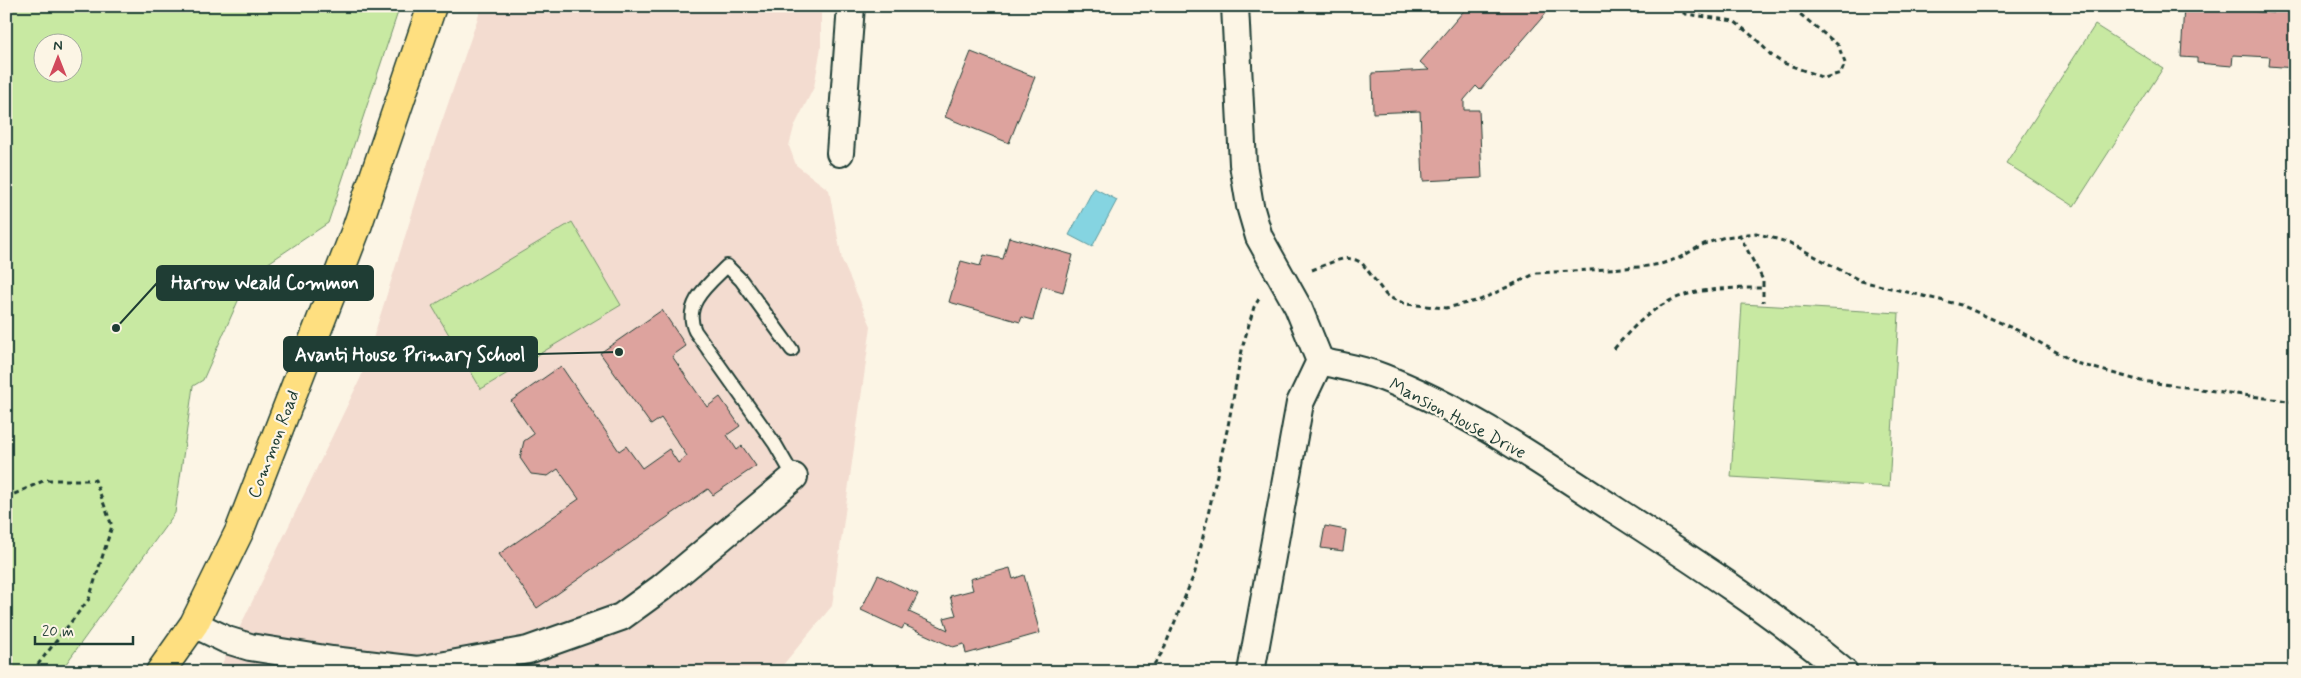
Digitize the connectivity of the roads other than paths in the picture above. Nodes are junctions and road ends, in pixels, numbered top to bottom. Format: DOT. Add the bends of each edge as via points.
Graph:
graph roads {
  1 [pos="432,6"];
  2 [pos="851,6"];
  3 [pos="1235,6"];
  4 [pos="840,153"];
  5 [pos="792,350"];
  6 [pos="1320,361"];
  7 [pos="794,477"];
  8 [pos="194,624"];
  9 [pos="160,672"];
  10 [pos="1251,672"];
  11 [pos="1844,672"];
  1 -- 8 [label="main road, Common Road" via="357,227 239,532"];
  2 -- 4 [label="street"];
  3 -- 6 [label="street" via="1243,164 1248,198 1259,237 1298,307"];
  5 -- 7 [label="lane" via="741,280 727,266 708,284 690,311 690,322 695,331 775,444"];
  6 -- 10 [label="street" via="1300,403"];
  6 -- 11 [label="street, Mansion House Drive" via="1380,376 1470,420 1705,568"];
  7 -- 8 [label="street" via="661,588 621,617 528,650 418,670 250,647"];
  8 -- 9 [label="main road, Common Road"];
}
